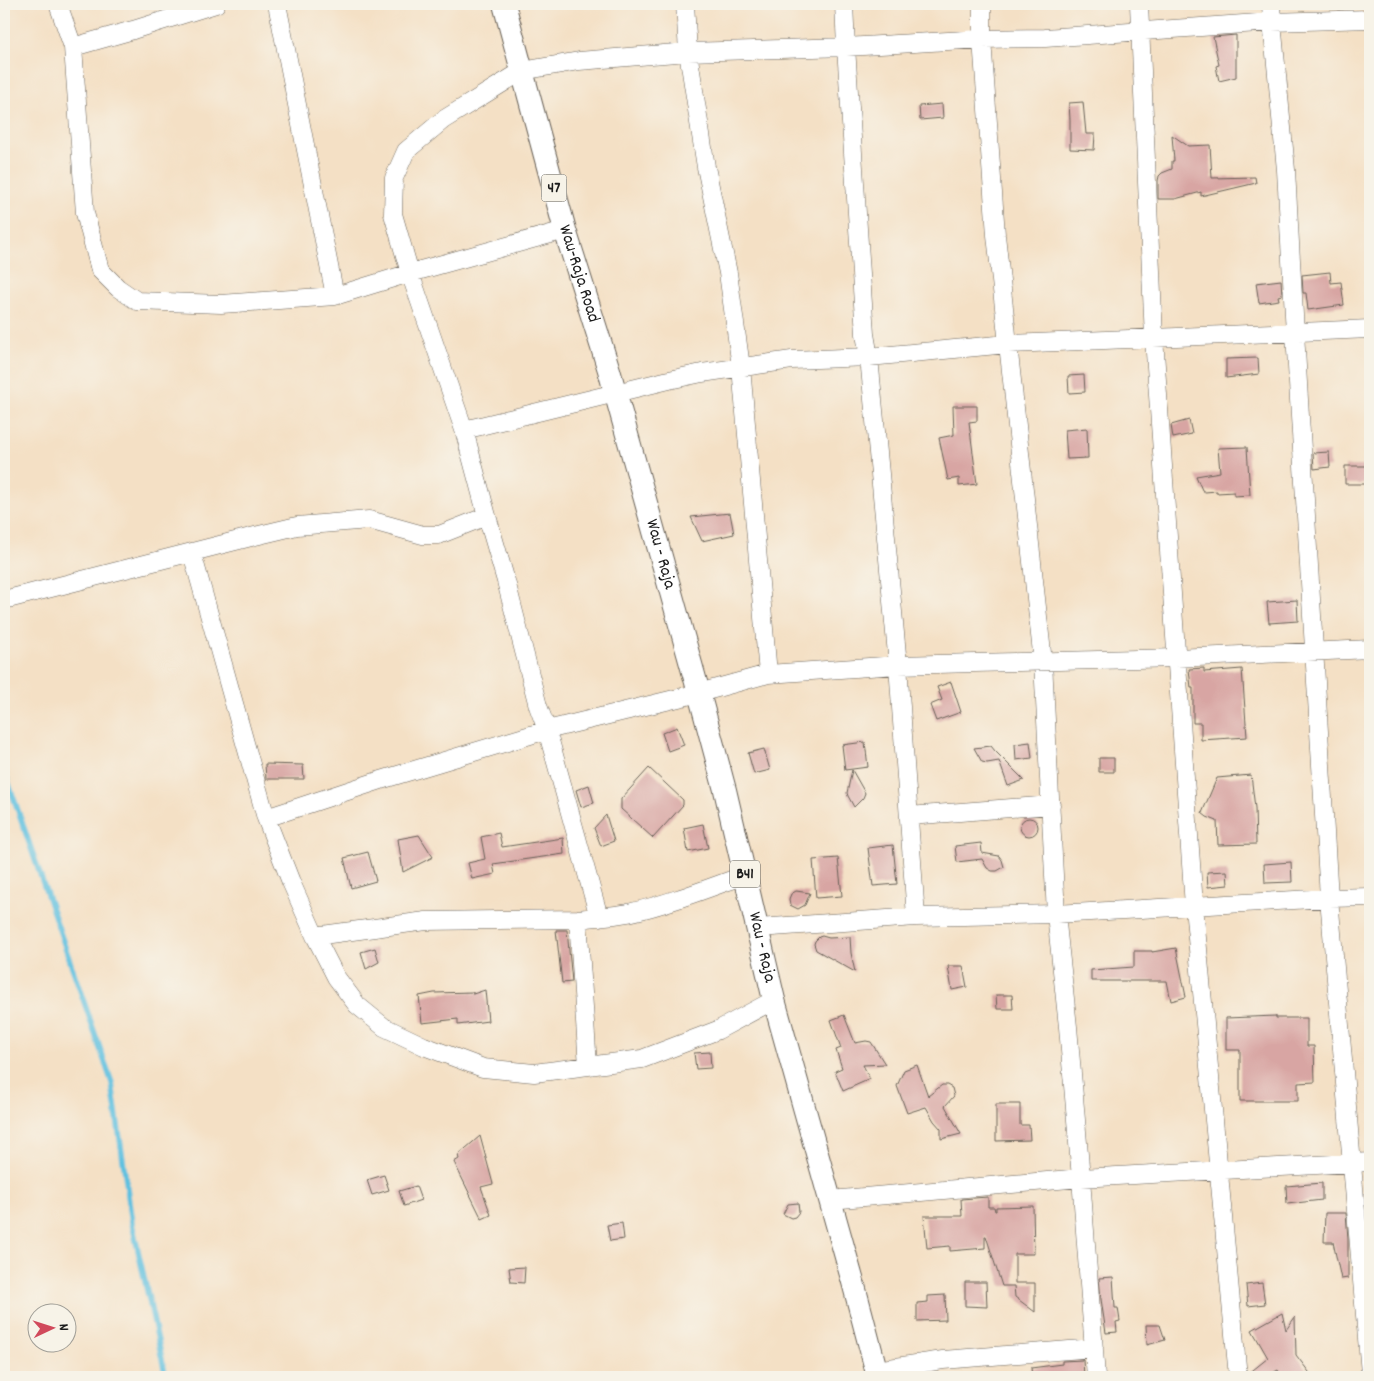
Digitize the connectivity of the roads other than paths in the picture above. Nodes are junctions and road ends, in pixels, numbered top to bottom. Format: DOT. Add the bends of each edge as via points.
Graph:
graph roads {
  1 [pos="58,4"];
  2 [pos="216,4"];
  3 [pos="277,4"];
  4 [pos="504,4"];
  5 [pos="685,4"];
  6 [pos="844,4"];
  7 [pos="982,4"];
  8 [pos="1139,4"];
  9 [pos="1271,4"];
  10 [pos="1370,19"];
  11 [pos="1272,22"];
  12 [pos="1140,31"];
  13 [pos="982,39"];
  14 [pos="73,47"];
  15 [pos="846,47"];
  16 [pos="688,52"];
  17 [pos="522,71"];
  18 [pos="565,230"];
  19 [pos="410,273"];
  20 [pos="335,296"];
  21 [pos="1370,329"];
  22 [pos="1295,332"];
  23 [pos="1154,338"];
  24 [pos="1008,344"];
  25 [pos="869,357"];
  26 [pos="741,367"];
  27 [pos="608,370"];
  28 [pos="614,393"];
  29 [pos="464,430"];
  30 [pos="487,516"];
  31 [pos="192,553"];
  32 [pos="4,600"];
  33 [pos="1370,648"];
  34 [pos="1315,652"];
  35 [pos="1176,658"];
  36 [pos="1042,662"];
  37 [pos="898,665"];
  38 [pos="768,674"];
  39 [pos="699,693"];
  40 [pos="547,730"];
  41 [pos="1051,805"];
  42 [pos="908,816"];
  43 [pos="266,818"];
  44 [pos="745,875"];
  45 [pos="1370,897"];
  46 [pos="1329,898"];
  47 [pos="1194,906"];
  48 [pos="1056,914"];
  49 [pos="599,917"];
  50 [pos="916,917"];
  51 [pos="578,919"];
  52 [pos="758,928"];
  53 [pos="315,936"];
  54 [pos="774,1000"];
  55 [pos="588,1066"];
  56 [pos="1370,1162"];
  57 [pos="1352,1163"];
  58 [pos="1218,1170"];
  59 [pos="1081,1178"];
  60 [pos="830,1200"];
  61 [pos="1094,1348"];
  62 [pos="877,1373"];
  63 [pos="1370,1373"];
  64 [pos="1096,1377"];
  65 [pos="1238,1377"];
  1 -- 14 [label="street"];
  2 -- 14 [label="street"];
  3 -- 20 [label="street"];
  4 -- 17 [label="main road, Wau-Raja Road / 47"];
  5 -- 16 [label="street"];
  6 -- 15 [label="street"];
  7 -- 13 [label="street"];
  8 -- 12 [label="street"];
  9 -- 11 [label="street"];
  10 -- 11 [label="street"];
  11 -- 12 [label="street"];
  11 -- 22 [label="street" via="1286,170"];
  12 -- 13 [label="street"];
  12 -- 23 [label="street"];
  13 -- 15 [label="street"];
  13 -- 24 [label="street" via="996,235"];
  14 -- 20 [label="street" via="85,213 100,270 118,288 137,301 221,304"];
  15 -- 16 [label="street"];
  15 -- 25 [label="street"];
  16 -- 17 [label="street" via="579,61"];
  16 -- 26 [label="street" via="706,167 728,273"];
  17 -- 18 [label="main road, Wau-Raja Road / 47"];
  17 -- 19 [label="street" via="443,120 406,150 394,178 393,214"];
  18 -- 19 [label="street"];
  18 -- 27 [label="main road, Wau-Raja Road / 47"];
  19 -- 20 [label="street"];
  19 -- 29 [label="street"];
  21 -- 22 [label="street"];
  22 -- 23 [label="street"];
  22 -- 34 [label="street"];
  23 -- 24 [label="street"];
  23 -- 35 [label="street"];
  24 -- 25 [label="street"];
  24 -- 36 [label="street"];
  25 -- 26 [label="street" via="792,360"];
  25 -- 37 [label="street"];
  26 -- 28 [label="street"];
  26 -- 38 [label="street"];
  27 -- 28 [label="main road, Wau - Raja / B41"];
  28 -- 29 [label="street"];
  28 -- 39 [label="main road, Wau - Raja / B41"];
  29 -- 30 [label="street"];
  30 -- 31 [label="street" via="438,535 423,536 369,520 297,526"];
  30 -- 40 [label="street"];
  31 -- 32 [label="street"];
  31 -- 43 [label="street"];
  33 -- 34 [label="street"];
  34 -- 35 [label="street"];
  34 -- 46 [label="street"];
  35 -- 36 [label="street"];
  35 -- 47 [label="street"];
  36 -- 37 [label="street"];
  36 -- 41 [label="street"];
  37 -- 38 [label="street"];
  37 -- 42 [label="street"];
  38 -- 39 [label="street"];
  39 -- 40 [label="street"];
  39 -- 44 [label="main road, Wau - Raja / B41"];
  40 -- 43 [label="street"];
  40 -- 49 [label="street"];
  41 -- 42 [label="street"];
  41 -- 48 [label="street"];
  42 -- 50 [label="street"];
  43 -- 53 [label="street"];
  44 -- 49 [label="street" via="675,900"];
  44 -- 52 [label="main road, Wau - Raja / B41"];
  45 -- 46 [label="street"];
  46 -- 47 [label="street"];
  46 -- 57 [label="street"];
  47 -- 48 [label="street"];
  47 -- 58 [label="street"];
  48 -- 50 [label="street"];
  48 -- 59 [label="street"];
  49 -- 51 [label="street"];
  50 -- 52 [label="street"];
  51 -- 53 [label="street" via="426,921"];
  51 -- 55 [label="street"];
  52 -- 54 [label="main road, Wau - Raja / B41"];
  53 -- 55 [label="street" via="336,977 357,1005 384,1027 400,1035 483,1068 534,1073"];
  54 -- 55 [label="street" via="718,1030 642,1059"];
  54 -- 60 [label="main road, Wau - Raja / B41"];
  56 -- 57 [label="street"];
  57 -- 58 [label="street"];
  57 -- 63 [label="street"];
  58 -- 59 [label="street"];
  58 -- 65 [label="street"];
  59 -- 60 [label="street"];
  59 -- 61 [label="street"];
  60 -- 62 [label="main road, Wau - Raja / B41"];
  61 -- 62 [label="street" via="943,1360"];
  61 -- 64 [label="street"];
}
